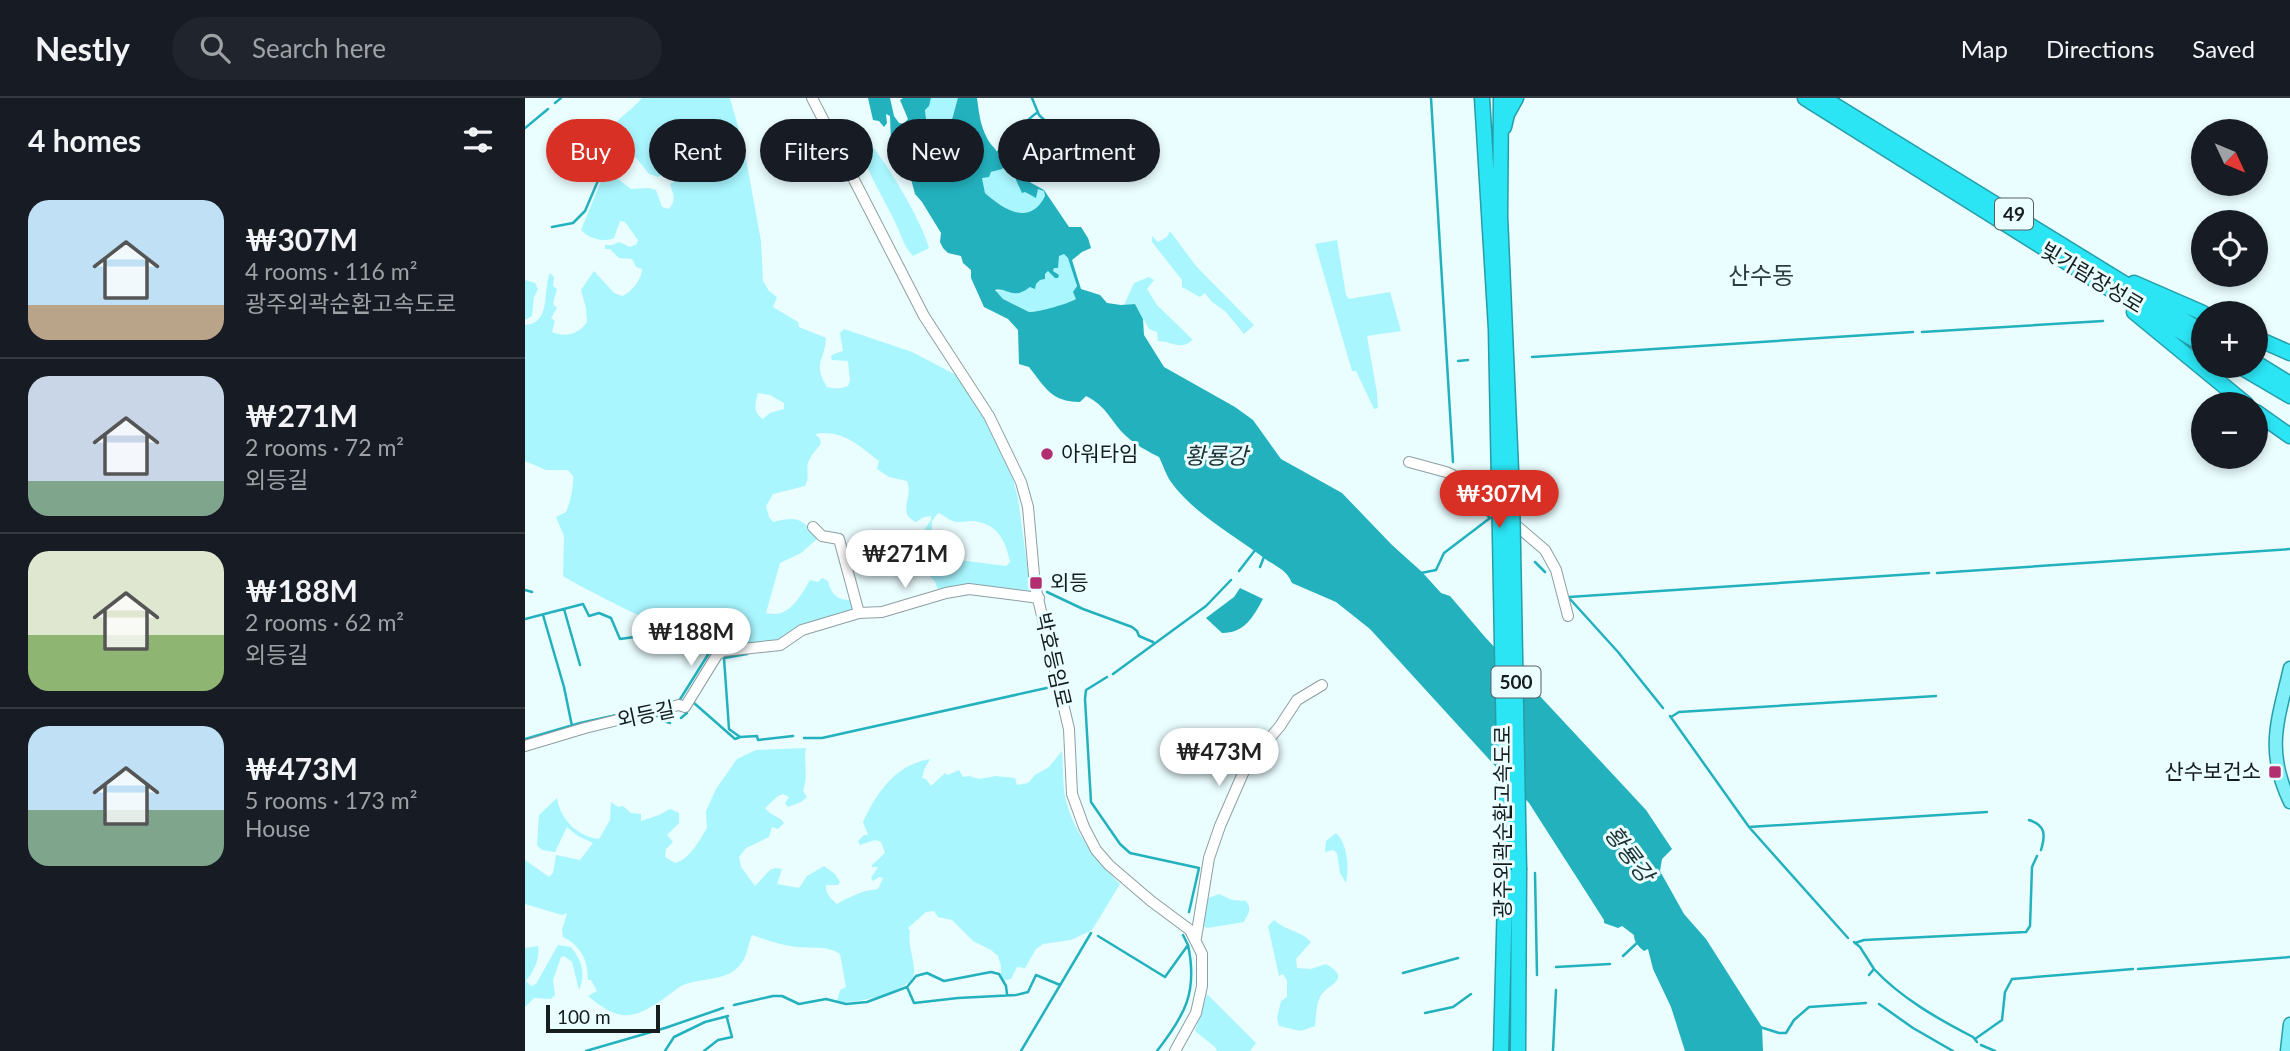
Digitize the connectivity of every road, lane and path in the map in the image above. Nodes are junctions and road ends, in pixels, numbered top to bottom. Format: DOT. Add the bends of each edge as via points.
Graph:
graph roads {
  1 [pos="812,98"];
  2 [pos="1482,98"];
  3 [pos="1488,98"];
  4 [pos="1501,98"];
  5 [pos="1516,98"];
  6 [pos="1805,98"];
  7 [pos="1823,98"];
  8 [pos="1484,115"];
  9 [pos="1499,153"];
  10 [pos="1495,216"];
  11 [pos="2101,276"];
  12 [pos="2191,307"];
  13 [pos="2191,325"];
  14 [pos="1501,329"];
  15 [pos="2191,337"];
  16 [pos="2268,343"];
  17 [pos="2290,353"];
  18 [pos="2268,370"];
  19 [pos="2259,378"];
  20 [pos="2290,384"];
  21 [pos="2232,392"];
  22 [pos="2290,396"];
  23 [pos="2268,420"];
  24 [pos="2290,436"];
  25 [pos="1409,462"];
  26 [pos="813,527"];
  27 [pos="1039,598"];
  28 [pos="859,613"];
  29 [pos="1568,616"];
  30 [pos="2290,668"];
  31 [pos="1322,685"];
  32 [pos="525,746"];
  33 [pos="2290,802"];
  34 [pos="1196,938"];
  35 [pos="2290,1024"];
  36 [pos="1175,1051"];
  37 [pos="1501,1051"];
  38 [pos="1518,1051"];
  39 [pos="2287,1051"];
  1 -- 27 [label="street, 박호등임로" via="924,316 984,408 1014,465 1028,508"];
  2 -- 8 [label="highway"];
  3 -- 8 [label="highway"];
  4 -- 9 [label="highway"];
  5 -- 9 [label="highway" via="1507,114"];
  6 -- 11 [label="highway, 빛가람장성로 / 49"];
  7 -- 11 [label="highway, 빛가람장성로 / 49"];
  8 -- 10 [label="highway"];
  9 -- 10 [label="highway"];
  10 -- 14 [label="highway, 광주외곽순환고속도로 / 500"];
  10 -- 14 [label="highway, 광주외곽순환고속도로 / 500" via="1502,253"];
  11 -- 12 [label="highway"];
  11 -- 13 [label="highway, 빛가람장성로 / 49"];
  11 -- 15 [label="highway, 빛가람장성로 / 49"];
  11 -- 21 [label="highway"];
  14 -- 37 [label="highway, 광주외곽순환고속도로 / 500, bridge" via="1506,857"];
  14 -- 38 [label="highway, 광주외곽순환고속도로 / 500, bridge" via="1512,493"];
  16 -- 17 [label="highway"];
  18 -- 20 [label="highway"];
  19 -- 22 [label="highway"];
  23 -- 24 [label="highway"];
  25 -- 29 [label="street" via="1463,480 1545,550 1556,570"];
  26 -- 28 [label="street" via="823,536 839,539"];
  27 -- 28 [label="street, 외등길" via="969,589 882,612"];
  27 -- 34 [label="street, 박호등임로" via="1069,729 1072,794 1084,827 1109,865"];
  28 -- 32 [label="street, 외등길" via="802,630 780,645 717,655 685,707"];
  30 -- 33 [label="main road" via="2274,742"];
  31 -- 34 [label="street" via="1297,700 1265,744 1251,755 1209,858"];
  34 -- 36 [label="street" via="1204,968 1202,986 1196,1013"];
  35 -- 39 [label="main road"];
}
